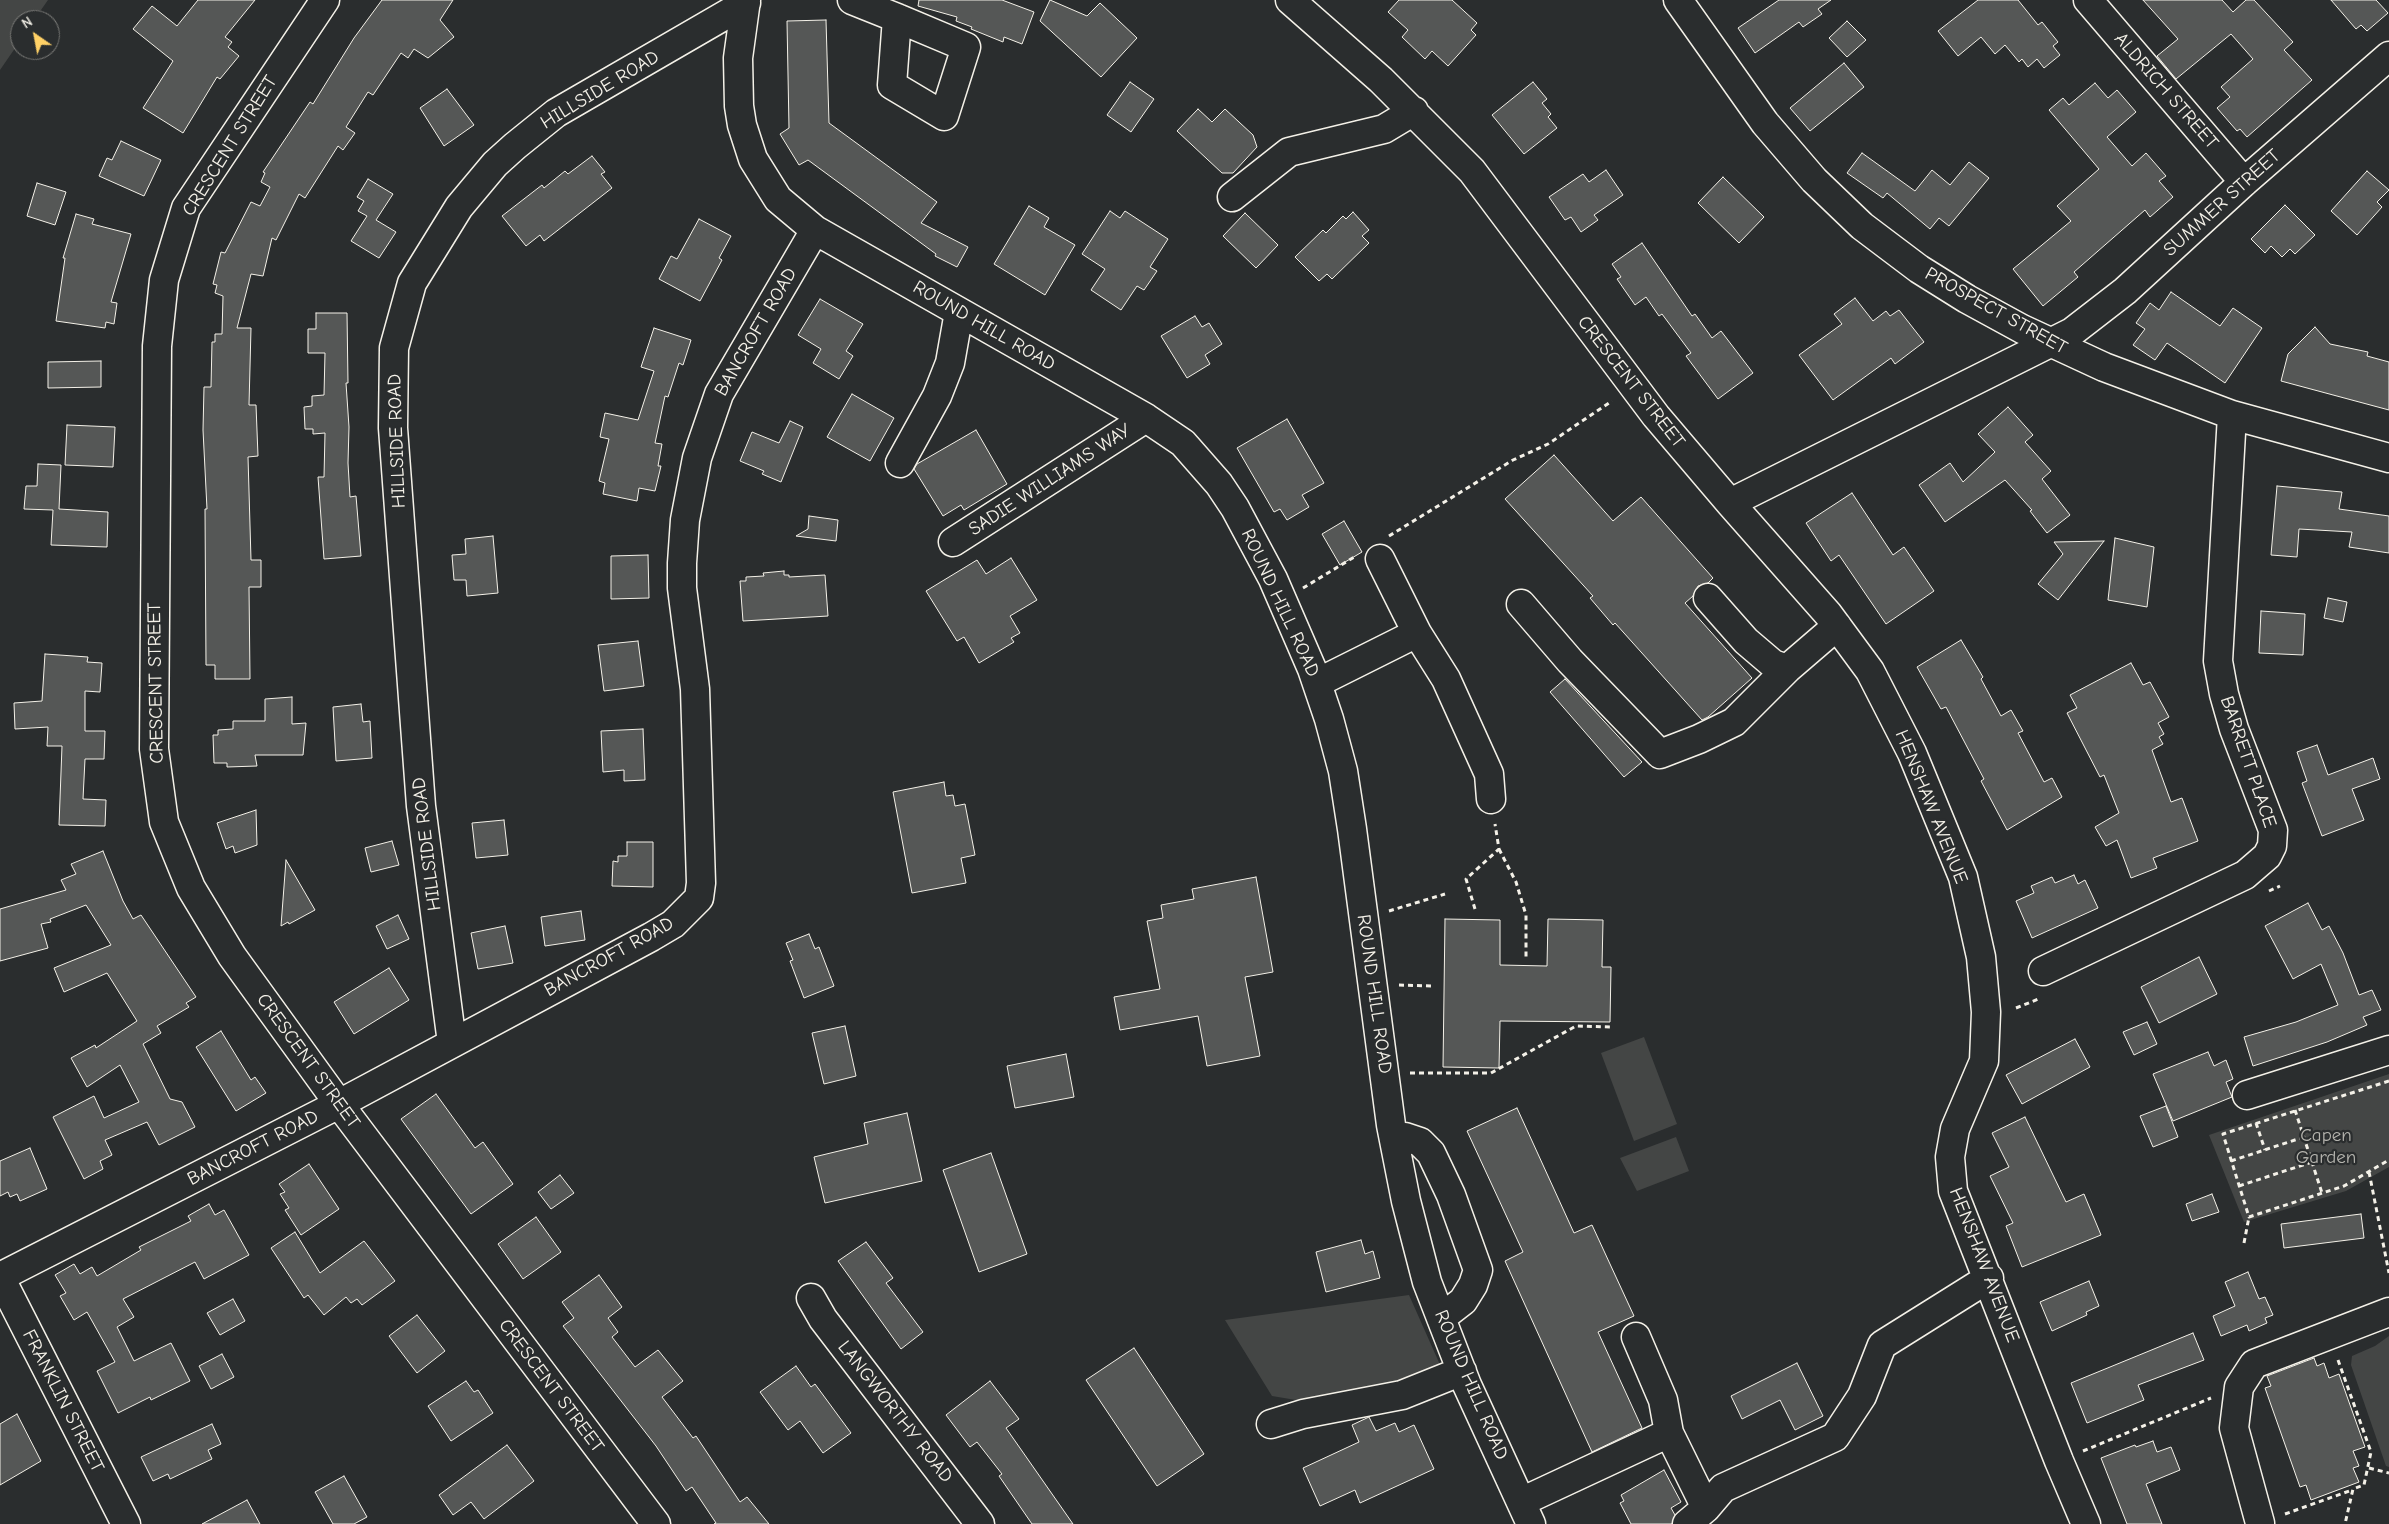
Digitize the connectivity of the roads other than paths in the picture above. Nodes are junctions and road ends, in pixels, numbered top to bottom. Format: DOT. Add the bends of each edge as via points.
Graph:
graph roads {
  1 [pos="325,0"];
  2 [pos="852,0"];
  3 [pos="1290,0"];
  4 [pos="1678,0"];
  5 [pos="2088,0"];
  6 [pos="746,2"];
  7 [pos="897,18"];
  8 [pos="2389,56"];
  9 [pos="1414,111"];
  10 [pos="2244,182"];
  11 [pos="1232,197"];
  12 [pos="815,230"];
  13 [pos="959,312"];
  14 [pos="2050,344"];
  15 [pos="2232,415"];
  16 [pos="1146,418"];
  17 [pos="2389,458"];
  18 [pos="900,463"];
  19 [pos="1730,503"];
  20 [pos="953,542"];
  21 [pos="1375,550"];
  22 [pos="1708,598"];
  23 [pos="1521,604"];
  24 [pos="1837,626"];
  25 [pos="1418,633"];
  26 [pos="1787,669"];
  27 [pos="1317,683"];
  28 [pos="1491,799"];
  29 [pos="2043,971"];
  30 [pos="452,1042"];
  31 [pos="2389,1050"];
  32 [pos="2247,1094"];
  33 [pos="339,1104"];
  34 [pos="1387,1131"];
  35 [pos="0,1277"];
  36 [pos="1989,1278"];
  37 [pos="812,1298"];
  38 [pos="2389,1312"];
  39 [pos="1442,1318"];
  40 [pos="1636,1336"];
  41 [pos="1462,1371"];
  42 [pos="1272,1424"];
  43 [pos="1668,1433"];
  44 [pos="1526,1513"];
  45 [pos="1696,1516"];
  46 [pos="2260,1523"];
  47 [pos="126,1524"];
  48 [pos="656,1524"];
  49 [pos="980,1524"];
  50 [pos="2086,1524"];
  1 -- 33 [label="street, CRESCENT STREET" via="186,208 164,280 157,346 154,750 164,822 191,888 232,956"];
  2 -- 7 [label="street"];
  3 -- 9 [label="street, CRESCENT STREET"];
  4 -- 14 [label="street, PROSPECT STREET" via="1764,123 1814,180 1862,226 1967,300"];
  5 -- 10 [label="street, ALDRICH STREET"];
  6 -- 12 [label="street, ROUND HILL ROAD" via="738,58 742,125 760,173 788,209"];
  6 -- 30 [label="street, HILLSIDE ROAD" via="556,113 515,146 495,164 459,207 412,283 394,348 392,428 421,806"];
  8 -- 10 [label="street, SUMMER STREET"];
  9 -- 11 [label="street" via="1384,130 1289,152"];
  9 -- 19 [label="street, CRESCENT STREET" via="1472,171 1671,435"];
  10 -- 14 [label="street, SUMMER STREET" via="2125,291 2072,332"];
  12 -- 13 [label="street, ROUND HILL ROAD"];
  12 -- 30 [label="street, BANCROFT ROAD" via="719,394 697,458 685,520 682,588 695,689 702,883 699,898 672,924 651,937"];
  13 -- 16 [label="street, ROUND HILL ROAD"];
  13 -- 18 [label="street" via="950,363 937,396"];
  14 -- 15 [label="street, PROSPECT STREET"];
  14 -- 19 [label="street"];
  15 -- 17 [label="street, PROSPECT STREET"];
  15 -- 29 [label="street, BARRETT PLACE" via="2218,661 2234,729 2273,830 2272,846 2268,856 2245,875"];
  16 -- 20 [label="street, SADIE WILLIAMS WAY"];
  16 -- 27 [label="street, ROUND HILL ROAD" via="1183,443 1234,508 1283,600"];
  19 -- 24 [label="street, HENSHAW AVENUE"];
  21 -- 25 [label="street"];
  22 -- 26 [label="street" via="1746,641 1773,664"];
  23 -- 26 [label="street" via="1570,661 1660,754 1734,722"];
  24 -- 26 [label="street"];
  24 -- 36 [label="street, HENSHAW AVENUE" via="1870,671 1912,753 1963,877 1981,957 1986,1012 1984,1061 1955,1129 1950,1157 1953,1191"];
  25 -- 27 [label="street"];
  25 -- 28 [label="street" via="1446,679 1489,774"];
  27 -- 34 [label="street, ROUND HILL ROAD" via="1334,736 1346,790"];
  30 -- 33 [label="street, BANCROFT ROAD"];
  31 -- 32 [label="street"];
  33 -- 35 [label="street, BANCROFT ROAD"];
  33 -- 48 [label="street, CRESCENT STREET"];
  34 -- 39 [label="street, ROUND HILL ROAD" via="1427,1282"];
  34 -- 39 [label="street" via="1420,1142 1431,1153 1451,1195 1478,1270 1463,1301"];
  35 -- 47 [label="street, FRANKLIN STREET"];
  36 -- 45 [label="street" via="1882,1345 1862,1396 1834,1437 1723,1488"];
  36 -- 50 [label="street, HENSHAW AVENUE"];
  37 -- 49 [label="street, LANGWORTHY ROAD" via="823,1320"];
  38 -- 46 [label="street" via="2254,1364 2240,1387 2234,1428"];
  39 -- 41 [label="street, ROUND HILL ROAD"];
  40 -- 43 [label="street" via="1663,1400"];
  41 -- 42 [label="street" via="1402,1395 1303,1414"];
  41 -- 44 [label="street, ROUND HILL ROAD"];
  43 -- 44 [label="street"];
  43 -- 45 [label="street"];
}
